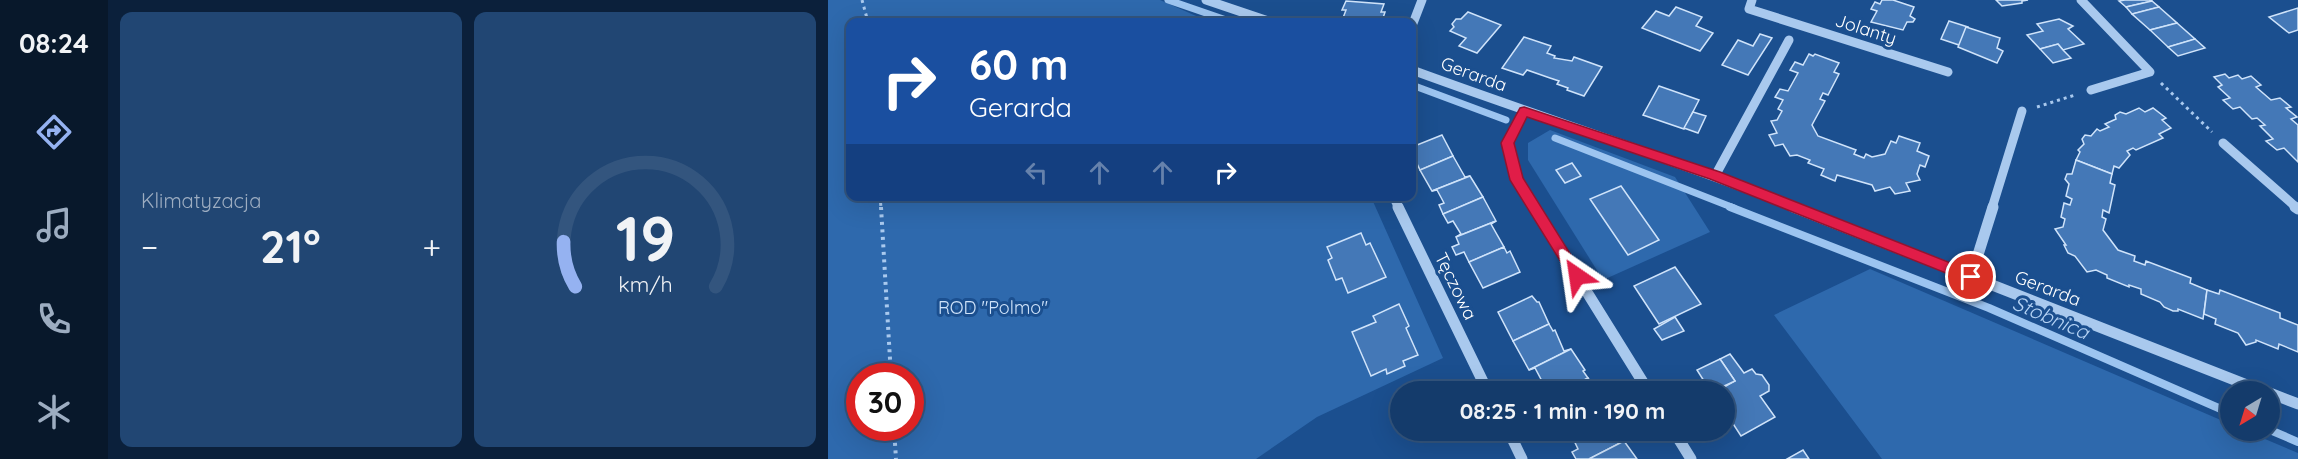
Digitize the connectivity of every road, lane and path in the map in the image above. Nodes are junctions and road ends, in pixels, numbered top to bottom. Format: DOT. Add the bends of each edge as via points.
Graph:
graph roads {
  1 [pos="861,0"];
  2 [pos="1206,0"];
  3 [pos="1422,0"];
  4 [pos="1752,0"];
  5 [pos="2081,0"];
  6 [pos="1220,3"];
  7 [pos="867,18"];
  8 [pos="1260,18"];
  9 [pos="1415,18"];
  10 [pos="1789,40"];
  11 [pos="1416,72"];
  12 [pos="1948,72"];
  13 [pos="2150,72"];
  14 [pos="2091,90"];
  15 [pos="2022,111"];
  16 [pos="1524,112"];
  17 [pos="2223,143"];
  18 [pos="1715,176"];
  19 [pos="880,201"];
  20 [pos="1395,201"];
  21 [pos="2298,209"];
  22 [pos="1971,277"];
  23 [pos="890,363"];
  24 [pos="1483,381"];
  25 [pos="1642,381"];
  26 [pos="2237,381"];
  27 [pos="2280,397"];
  28 [pos="2298,404"];
  29 [pos="895,441"];
  30 [pos="1513,441"];
  31 [pos="1680,441"];
  32 [pos="896,459"];
  33 [pos="1522,459"];
  34 [pos="1691,459"];
  1 -- 7 [label="path"];
  2 -- 6 [label="street"];
  3 -- 9 [label="street"];
  4 -- 12 [label="street, Jolanty" via="1749,9"];
  5 -- 13 [label="street"];
  6 -- 8 [label="street"];
  10 -- 18 [label="street"];
  11 -- 16 [label="street, Gerarda"];
  13 -- 14 [label="street"];
  13 -- 17 [label="path"];
  14 -- 15 [label="path"];
  15 -- 22 [label="street"];
  16 -- 18 [label="street, Gerarda"];
  16 -- 25 [label="street" via="1507,143 1517,180"];
  17 -- 21 [label="street"];
  18 -- 22 [label="street, Gerarda"];
  19 -- 23 [label="path"];
  20 -- 24 [label="street, Tęczowa"];
  22 -- 26 [label="street, Gerarda"];
  27 -- 28 [label="street"];
  29 -- 32 [label="path"];
  30 -- 33 [label="street"];
  31 -- 34 [label="street"];
}
